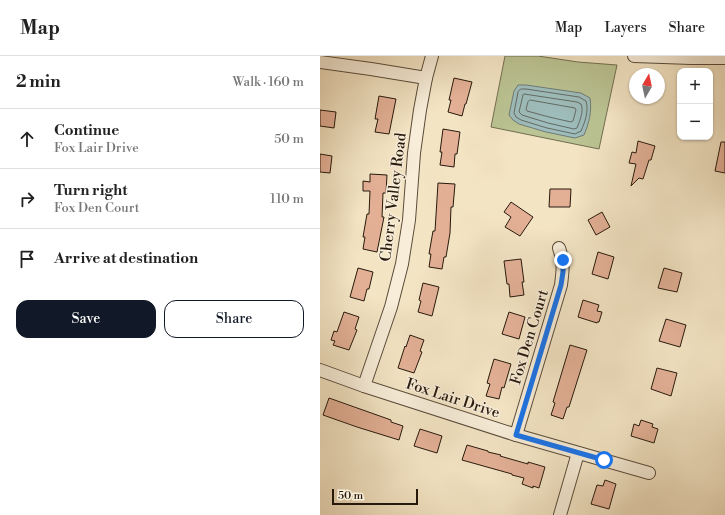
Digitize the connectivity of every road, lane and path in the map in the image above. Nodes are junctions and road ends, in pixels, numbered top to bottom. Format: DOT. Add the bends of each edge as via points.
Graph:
graph roads {
  1 [pos="432,56"];
  2 [pos="634,56"];
  3 [pos="725,58"];
  4 [pos="320,62"];
  5 [pos="426,78"];
  6 [pos="559,248"];
  7 [pos="320,370"];
  8 [pos="364,386"];
  9 [pos="516,435"];
  10 [pos="578,453"];
  11 [pos="649,473"];
  12 [pos="560,515"];
  1 -- 5 [label="street, Cherry Valley Road"];
  2 -- 3 [label="street"];
  4 -- 5 [label="street"];
  5 -- 8 [label="street, Cherry Valley Road" via="414,153 409,220 402,264"];
  6 -- 9 [label="street, Fox Den Court" via="563,260 561,285"];
  7 -- 8 [label="street, Fox Lair Drive"];
  8 -- 9 [label="street, Fox Lair Drive"];
  9 -- 10 [label="street, Fox Lair Drive"];
  10 -- 11 [label="street, Fox Lair Drive"];
  10 -- 12 [label="street"];
}
